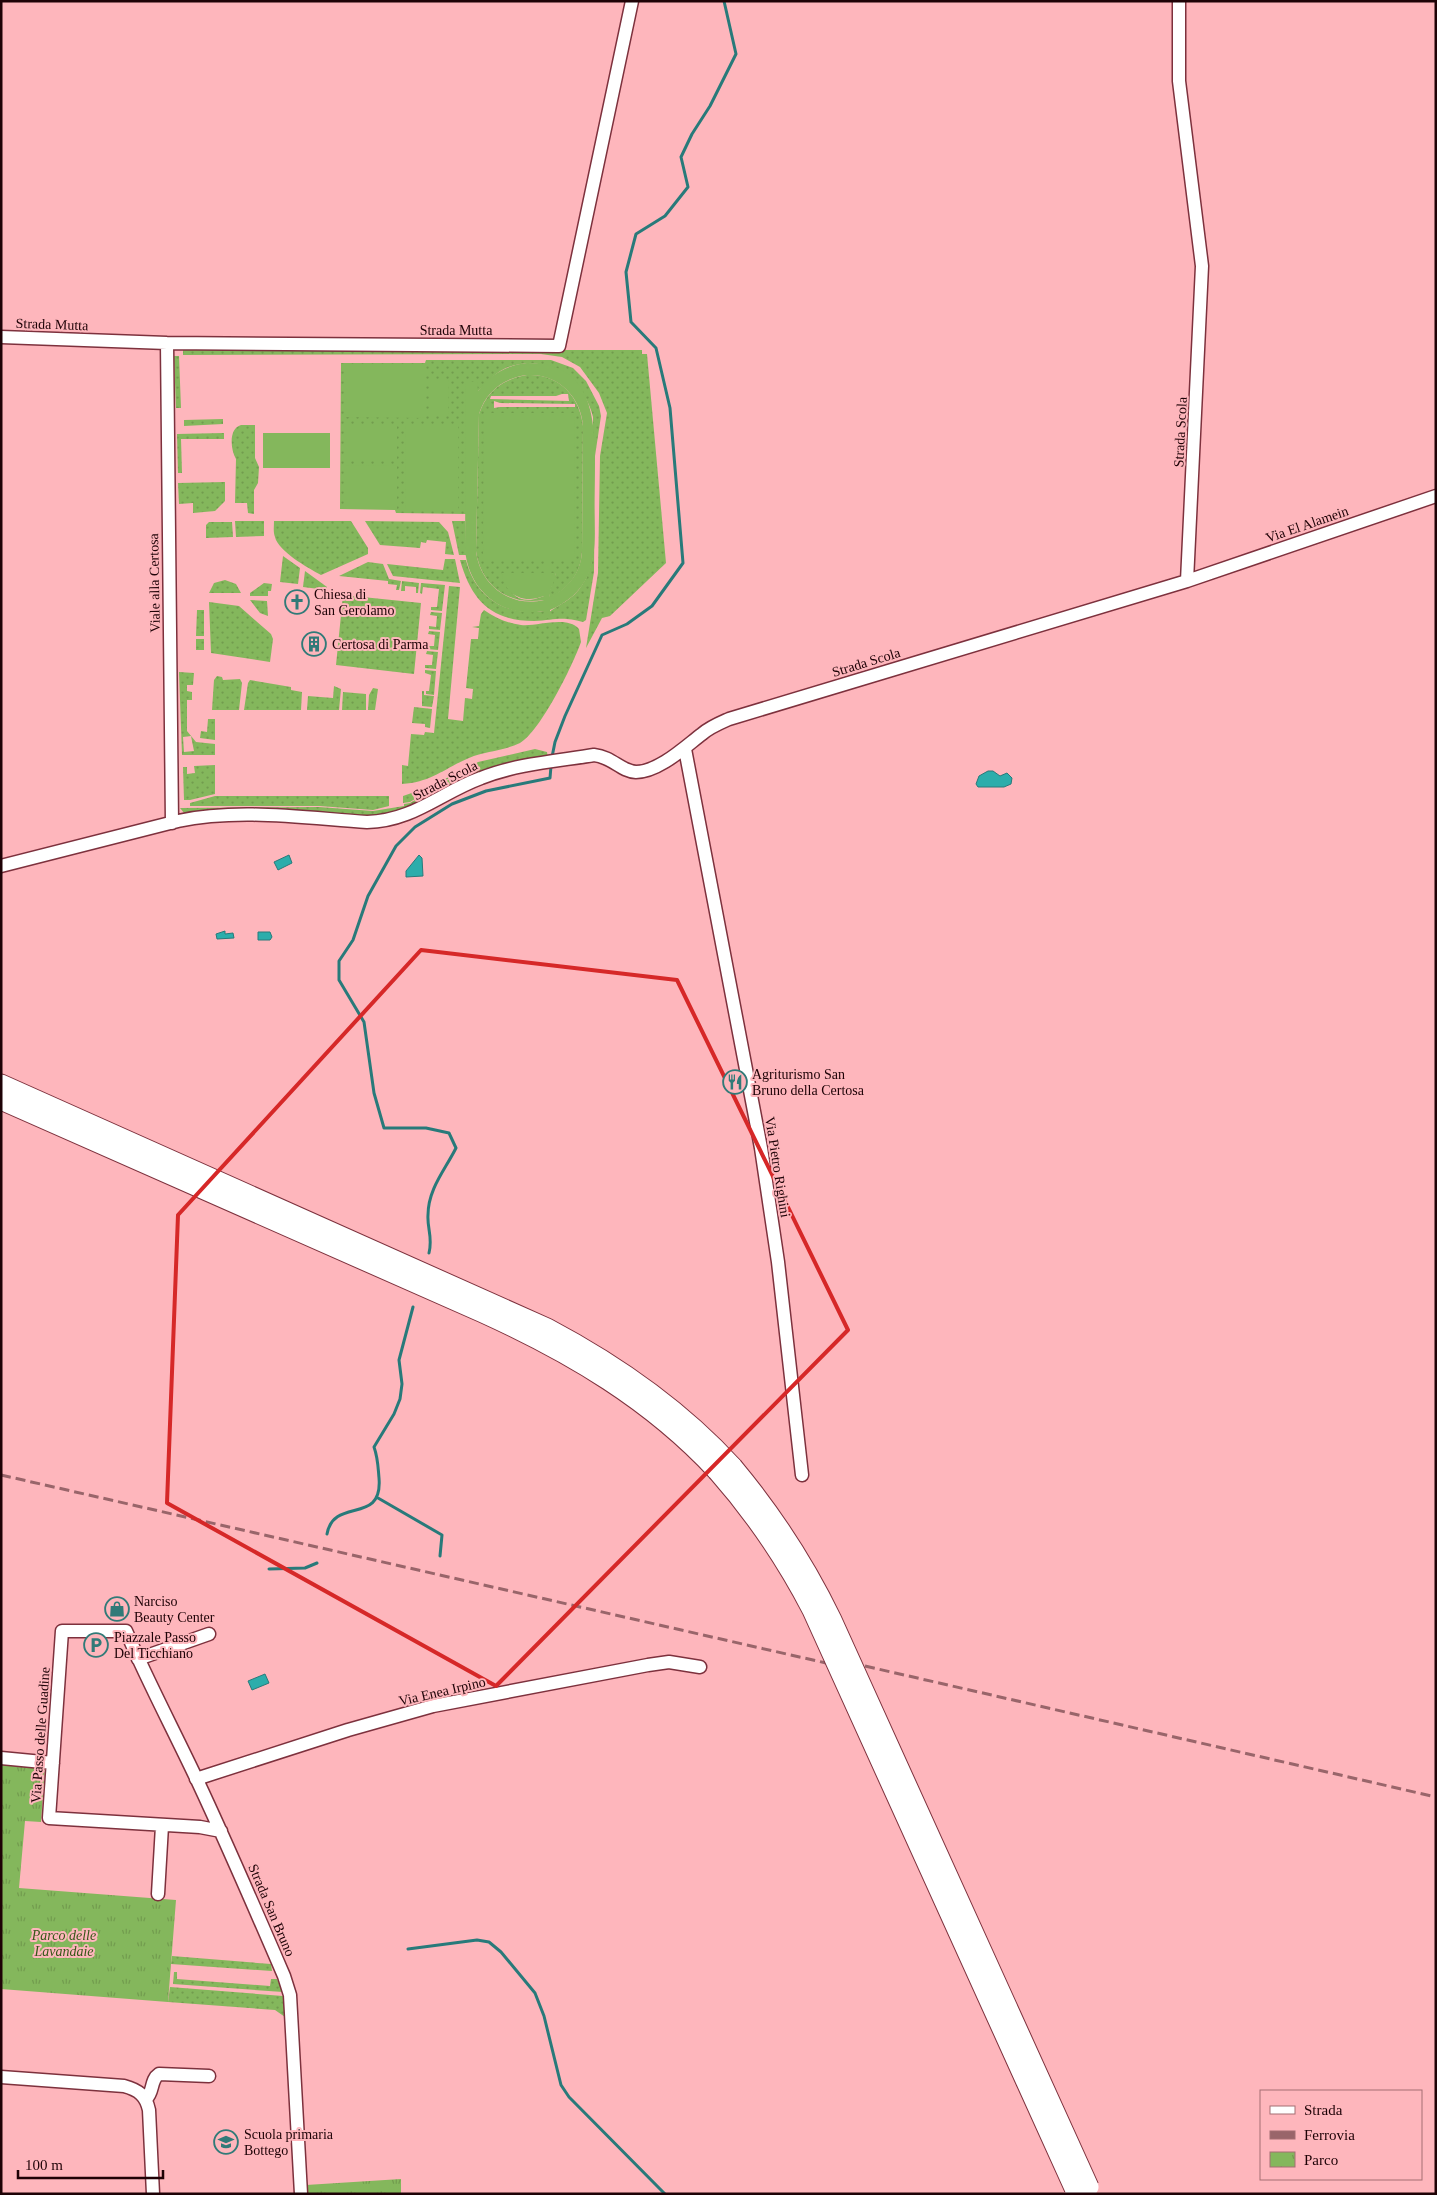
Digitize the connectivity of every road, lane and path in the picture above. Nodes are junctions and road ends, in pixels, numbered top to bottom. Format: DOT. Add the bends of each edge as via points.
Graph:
graph roads {
  1 [pos="632,1"];
  2 [pos="1179,1"];
  3 [pos="1,337"];
  4 [pos="167,343"];
  5 [pos="1436,496"];
  6 [pos="1187,581"];
  7 [pos="685,749"];
  8 [pos="172,823"];
  9 [pos="1,866"];
  10 [pos="1,1084"];
  11 [pos="1,1100"];
  12 [pos="725,1469"];
  13 [pos="802,1475"];
  14 [pos="126,1631"];
  15 [pos="209,1634"];
  16 [pos="138,1659"];
  17 [pos="700,1667"];
  18 [pos="1,1758"];
  19 [pos="53,1763"];
  20 [pos="196,1779"];
  21 [pos="162,1826"];
  22 [pos="221,1831"];
  23 [pos="158,1894"];
  24 [pos="209,2076"];
  25 [pos="1,2077"];
  26 [pos="146,2099"];
  27 [pos="1083,2191"];
  28 [pos="153,2194"];
  29 [pos="301,2194"];
  1 -- 4 [label="street, Strada Mutta" via="559,346"];
  2 -- 6 [label="street, Strada Scola" via="1179,81 1202,266"];
  3 -- 4 [label="street, Strada Mutta"];
  4 -- 8 [label="street, Viale alla Certosa"];
  5 -- 6 [label="street, Via El Alamein"];
  6 -- 7 [label="street, Strada Scola" via="729,719 703,733"];
  7 -- 8 [label="street, Strada Scola" via="638,772 627,770 605,756 594,755 501,771 480,778 416,811 385,821 241,816 204,817"];
  7 -- 13 [label="street, Via Pietro Righini" via="761,1148 778,1262"];
  8 -- 9 [label="street, Strada Scola"];
  10 -- 12 [label="highway" via="554,1331 652,1392 688,1423"];
  11 -- 12 [label="highway" via="552,1346 638,1399"];
  12 -- 27 [label="highway, bridge" via="772,1540 812,1610"];
  14 -- 16 [label="street, Strada San Bruno"];
  14 -- 19 [label="street, Via Passo delle Guadine" via="62,1631"];
  15 -- 16 [label="street"];
  16 -- 20 [label="street, Strada San Bruno"];
  17 -- 20 [label="street, Via Enea Irpino" via="669,1662 648,1665 433,1706"];
  18 -- 19 [label="street"];
  19 -- 21 [label="street, Via Passo delle Guadine" via="49,1818"];
  20 -- 22 [label="street, Strada San Bruno"];
  21 -- 22 [label="street, Via Passo delle Guadine"];
  21 -- 23 [label="street"];
  22 -- 29 [label="street, Strada San Bruno" via="290,1994"];
  24 -- 26 [label="street" via="159,2074 153,2079"];
  25 -- 26 [label="street" via="124,2086"];
  26 -- 28 [label="street" via="150,2116"];
}
